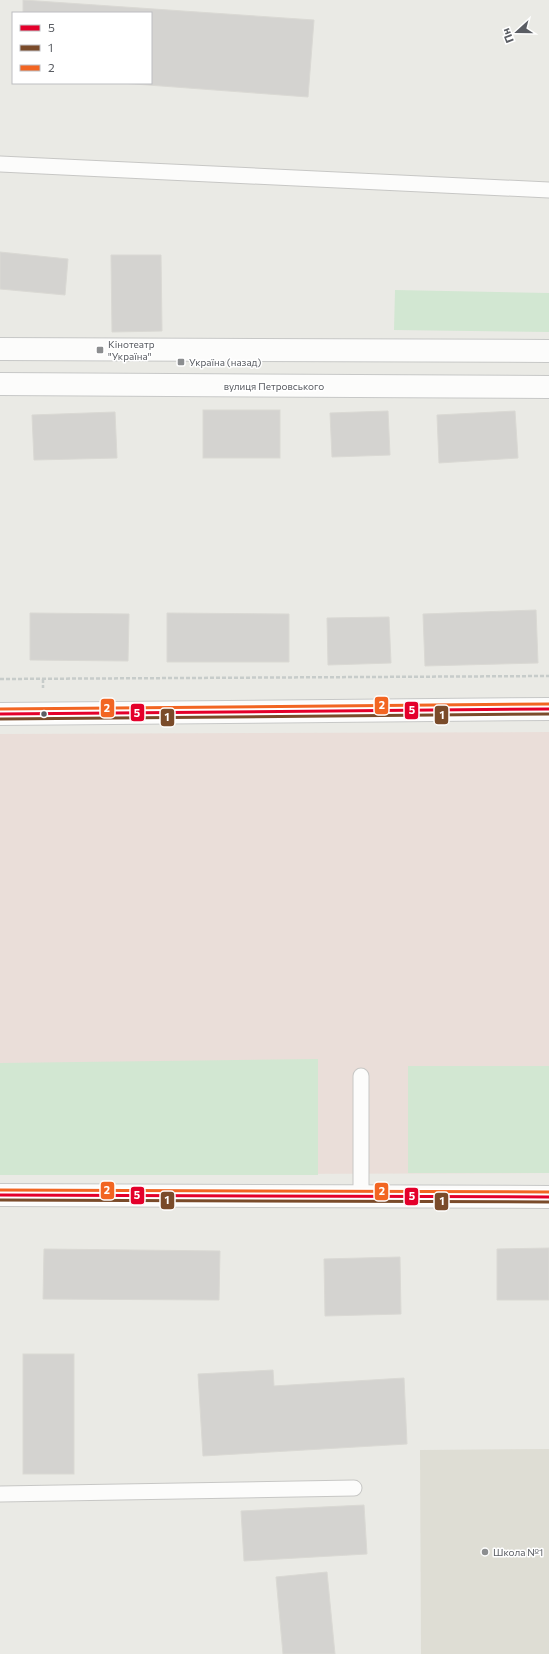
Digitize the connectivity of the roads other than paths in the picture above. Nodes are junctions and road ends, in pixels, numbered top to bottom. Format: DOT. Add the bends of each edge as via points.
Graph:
graph roads {
  1 [pos="0,164"];
  2 [pos="549,190"];
  3 [pos="0,349"];
  4 [pos="549,352"];
  5 [pos="0,384"];
  6 [pos="549,388"];
  7 [pos="549,709"];
  8 [pos="0,714"];
  9 [pos="361,1076"];
  10 [pos="0,1195"];
  11 [pos="361,1196"];
  12 [pos="549,1197"];
  13 [pos="354,1488"];
  14 [pos="0,1494"];
  1 -- 2 [label="lane"];
  3 -- 4 [label="main road"];
  5 -- 6 [label="main road, вулиця Петровського"];
  7 -- 8 [label="main road"];
  9 -- 11 [label="lane"];
  10 -- 11 [label="main road"];
  11 -- 12 [label="main road"];
  13 -- 14 [label="lane"];
}
